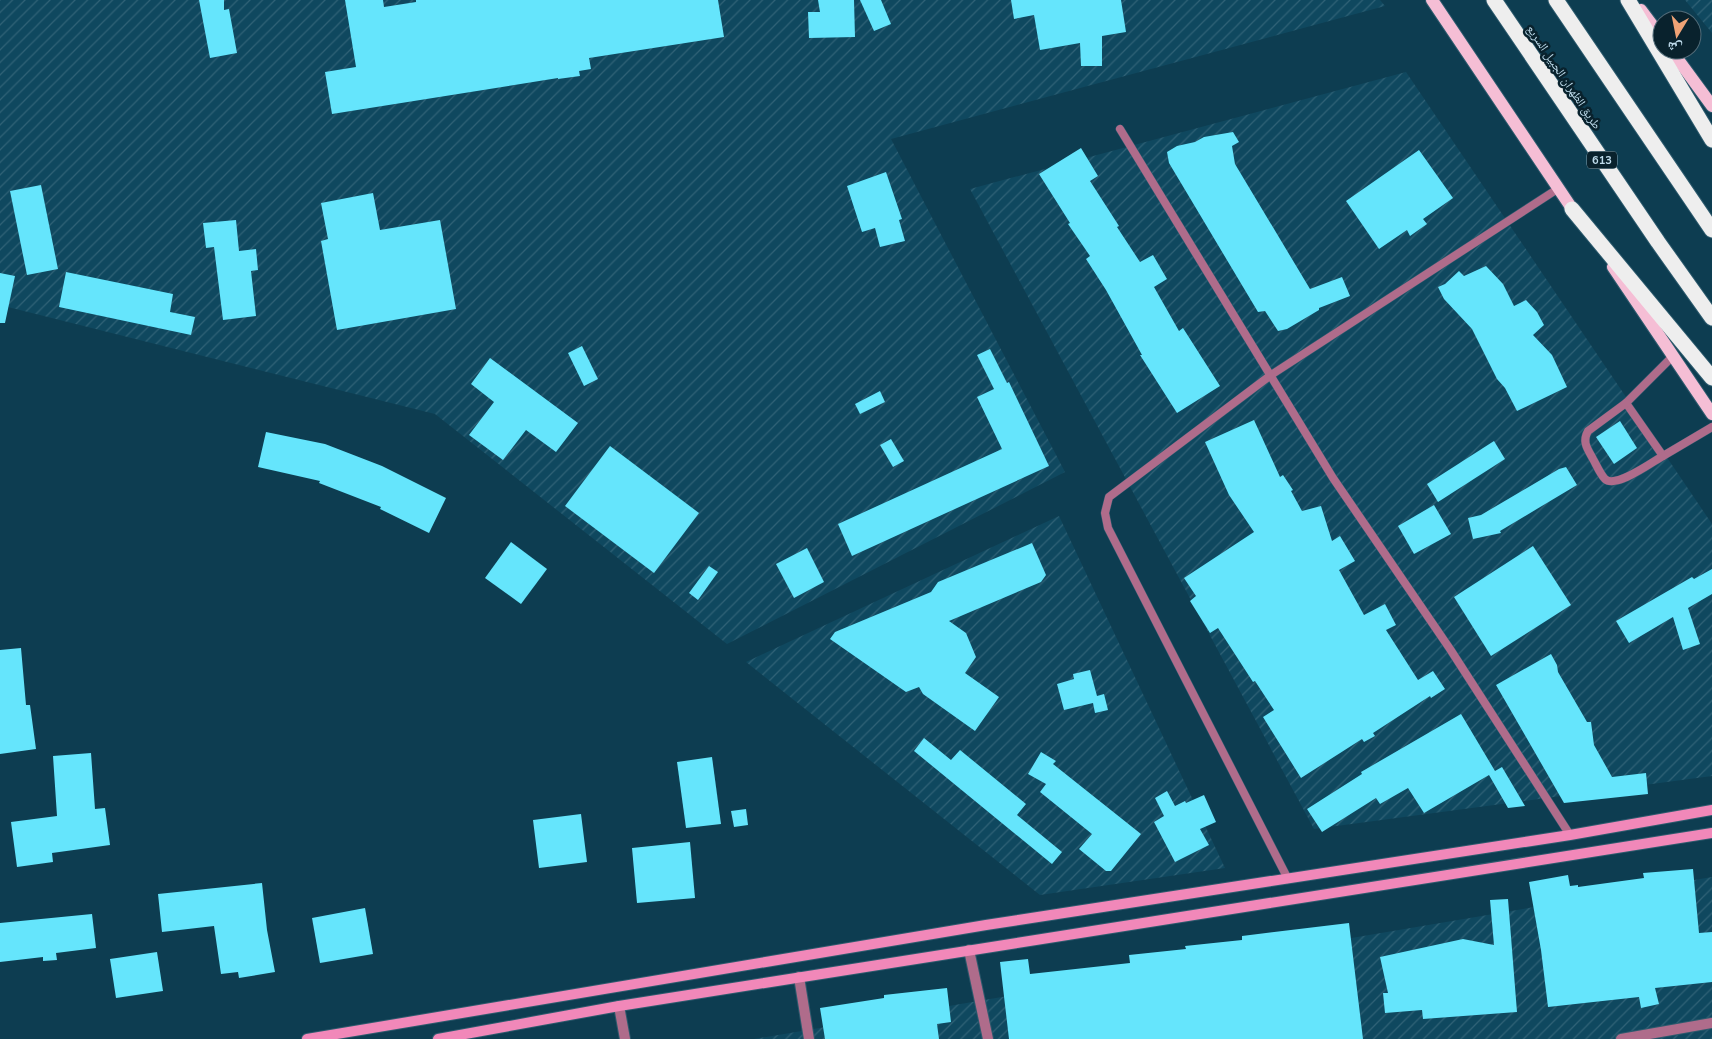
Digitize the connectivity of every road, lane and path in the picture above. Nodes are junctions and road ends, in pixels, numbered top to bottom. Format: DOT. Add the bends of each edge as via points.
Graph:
graph roads {
  1 [pos="1432,0"];
  2 [pos="1494,0"];
  3 [pos="1556,0"];
  4 [pos="1628,0"];
  5 [pos="1634,0"];
  6 [pos="1652,24"];
  7 [pos="1678,60"];
  8 [pos="1712,106"];
  9 [pos="1120,129"];
  10 [pos="1712,140"];
  11 [pos="1559,188"];
  12 [pos="1572,209"];
  13 [pos="1712,230"];
  14 [pos="1712,318"];
  15 [pos="1673,356"];
  16 [pos="1271,375"];
  17 [pos="1712,378"];
  18 [pos="1626,402"];
  19 [pos="1712,414"];
  20 [pos="1712,427"];
  21 [pos="1663,456"];
  22 [pos="1712,810"];
  23 [pos="1712,833"];
  24 [pos="1570,835"];
  25 [pos="1288,878"];
  26 [pos="969,950"];
  27 [pos="800,977"];
  28 [pos="619,1006"];
  29 [pos="1712,1023"];
  30 [pos="306,1039"];
  31 [pos="438,1039"];
  32 [pos="624,1039"];
  33 [pos="809,1039"];
  34 [pos="988,1039"];
  35 [pos="1621,1039"];
  1 -- 11 [label="main road"];
  2 -- 14 [label="highway, طريق الظهران الجبيل السريع / 613"];
  3 -- 13 [label="highway"];
  4 -- 10 [label="highway"];
  5 -- 6 [label="main road"];
  7 -- 8 [label="main road"];
  9 -- 16 [label="lane"];
  11 -- 12 [label="main road"];
  11 -- 16 [label="lane"];
  12 -- 15 [label="main road"];
  12 -- 17 [label="highway"];
  15 -- 18 [label="lane"];
  15 -- 19 [label="main road"];
  16 -- 24 [label="lane" via="1332,478 1450,649"];
  16 -- 25 [label="lane" via="1109,497 1105,513 1108,528"];
  18 -- 21 [label="lane"];
  18 -- 21 [label="lane" via="1588,431 1585,437 1584,444 1605,479 1621,480"];
  20 -- 21 [label="lane"];
  22 -- 24 [label="street"];
  23 -- 26 [label="street"];
  24 -- 25 [label="street"];
  25 -- 30 [label="street" via="986,924"];
  26 -- 27 [label="street"];
  26 -- 34 [label="street"];
  27 -- 28 [label="street"];
  27 -- 33 [label="street"];
  28 -- 31 [label="street"];
  28 -- 32 [label="street"];
  29 -- 35 [label="street"];
}
